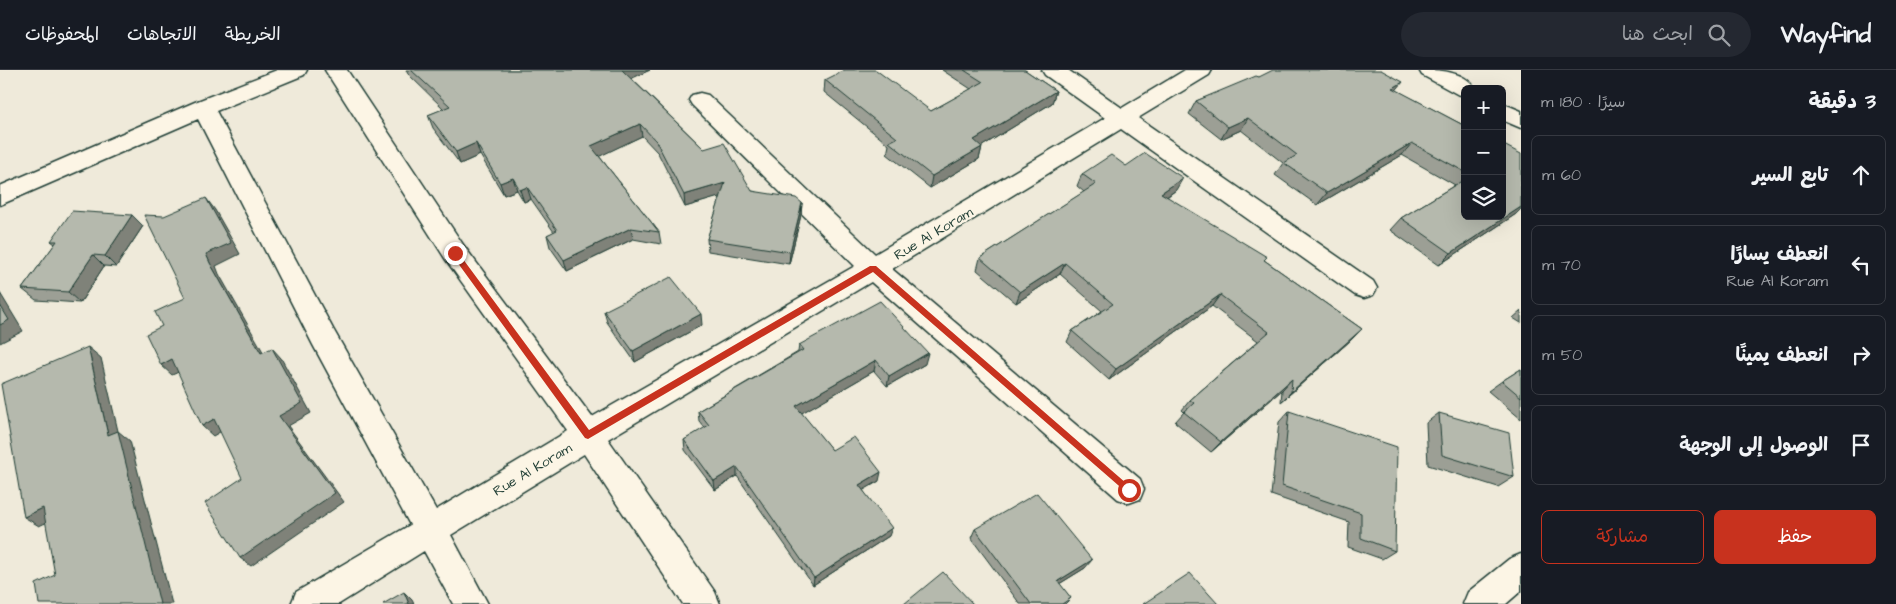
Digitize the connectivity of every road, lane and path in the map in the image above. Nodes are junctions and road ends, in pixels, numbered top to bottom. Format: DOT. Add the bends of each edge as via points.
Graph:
graph roads {
  1 [pos="296,70"];
  2 [pos="336,70"];
  3 [pos="1053,70"];
  4 [pos="1201,70"];
  5 [pos="1430,70"];
  6 [pos="1461,87"];
  7 [pos="700,100"];
  8 [pos="203,108"];
  9 [pos="1506,112"];
  10 [pos="1123,118"];
  11 [pos="1521,120"];
  12 [pos="0,196"];
  13 [pos="873,268"];
  14 [pos="1364,288"];
  15 [pos="588,435"];
  16 [pos="1129,490"];
  17 [pos="430,530"];
  18 [pos="1521,570"];
  19 [pos="308,604"];
  20 [pos="471,604"];
  21 [pos="703,604"];
  22 [pos="1480,604"];
  1 -- 8 [label="street"];
  2 -- 15 [label="street" via="455,253"];
  3 -- 10 [label="street"];
  4 -- 10 [label="street, Rue Al Koram"];
  5 -- 6 [label="street"];
  7 -- 13 [label="street"];
  8 -- 12 [label="street"];
  8 -- 17 [label="street" via="323,337"];
  9 -- 11 [label="street"];
  10 -- 13 [label="street, Rue Al Koram"];
  10 -- 14 [label="street"];
  13 -- 15 [label="street, Rue Al Koram"];
  13 -- 16 [label="street"];
  15 -- 17 [label="street, Rue Al Koram"];
  15 -- 21 [label="street"];
  17 -- 19 [label="street, Rue Al Koram"];
  17 -- 20 [label="street"];
  18 -- 22 [label="street"];
}
